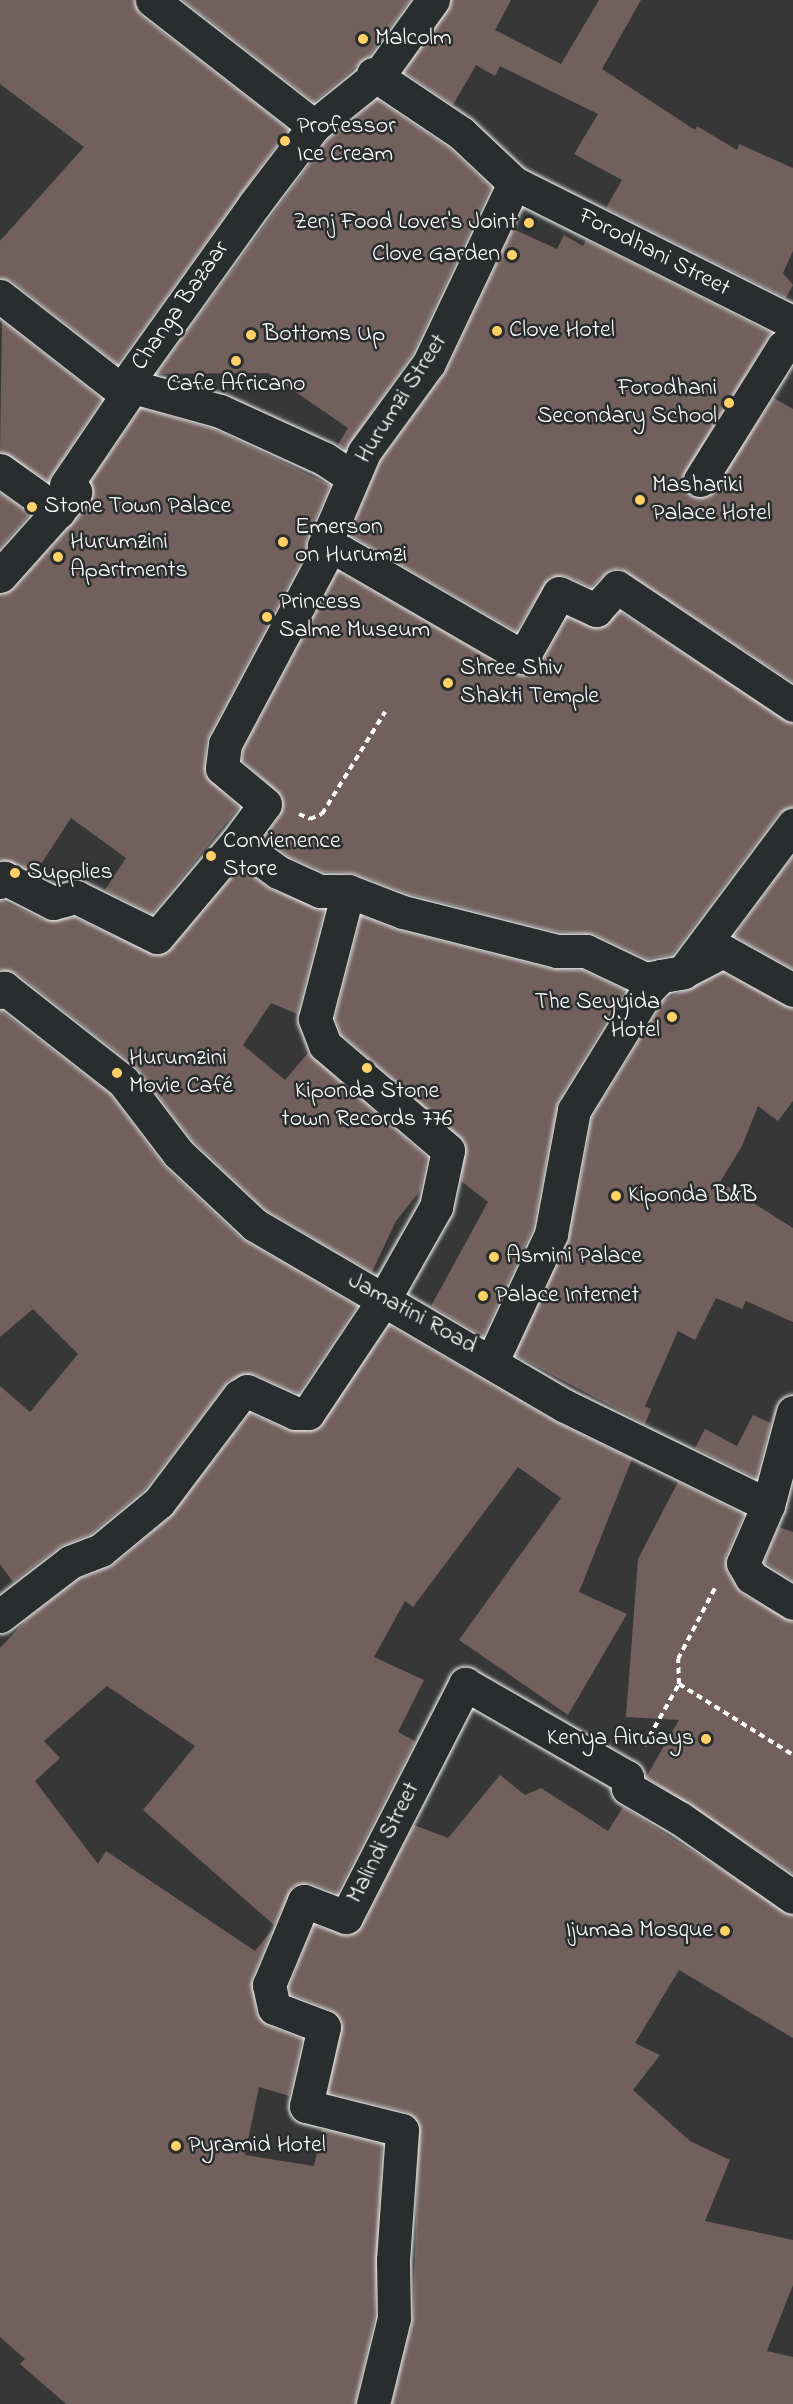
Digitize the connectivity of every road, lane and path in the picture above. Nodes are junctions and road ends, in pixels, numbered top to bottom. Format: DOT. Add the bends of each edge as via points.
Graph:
graph roads {
  1 [pos="152,0"];
  2 [pos="433,0"];
  3 [pos="374,74"];
  4 [pos="314,126"];
  5 [pos="514,183"];
  6 [pos="0,296"];
  7 [pos="793,323"];
  8 [pos="793,339"];
  9 [pos="128,391"];
  10 [pos="0,470"];
  11 [pos="352,477"];
  12 [pos="700,480"];
  13 [pos="59,512"];
  14 [pos="328,550"];
  15 [pos="0,576"];
  16 [pos="793,705"];
  17 [pos="385,712"];
  18 [pos="265,804"];
  19 [pos="793,825"];
  20 [pos="237,842"];
  21 [pos="0,882"];
  22 [pos="348,891"];
  23 [pos="683,972"];
  24 [pos="793,990"];
  25 [pos="0,992"];
  26 [pos="384,1299"];
  27 [pos="493,1359"];
  28 [pos="793,1412"];
  29 [pos="768,1505"];
  30 [pos="743,1563"];
  31 [pos="793,1603"];
  32 [pos="0,1616"];
  33 [pos="679,1684"];
  34 [pos="793,1755"];
  35 [pos="627,1777"];
  36 [pos="793,1897"];
  37 [pos="373,2404"];
  1 -- 4 [label="street"];
  2 -- 3 [label="street" via="381,72"];
  3 -- 4 [label="street, Changa Bazaar"];
  3 -- 5 [label="street" via="461,133"];
  4 -- 9 [label="street, Changa Bazaar" via="188,294 131,377"];
  5 -- 7 [label="street, Forodhani Street"];
  5 -- 11 [label="street, Hurumzi Street" via="429,363 364,452"];
  6 -- 9 [label="street"];
  8 -- 12 [label="street" via="783,347"];
  9 -- 11 [label="street" via="220,411 325,459"];
  9 -- 13 [label="street, Changa Bazaar" via="66,485 75,492"];
  10 -- 13 [label="street"];
  11 -- 14 [label="street, Hurumzi Street" via="324,546"];
  13 -- 15 [label="street, Changa Bazaar"];
  14 -- 16 [label="street" via="342,552 523,657 559,593 596,610 617,587"];
  14 -- 18 [label="street, Hurumzi Street" via="225,744 222,768"];
  17 -- 18 [label="path" via="318,818 310,819 274,802"];
  18 -- 20 [label="street"];
  19 -- 23 [label="street"];
  20 -- 21 [label="street" via="157,937 76,897 53,903 4,878"];
  20 -- 22 [label="street" via="278,872 320,891"];
  22 -- 23 [label="street" via="403,912 514,941 557,951 586,951 645,979"];
  22 -- 26 [label="street" via="315,1019 325,1045 448,1150 436,1207"];
  23 -- 24 [label="street" via="723,951"];
  23 -- 27 [label="street" via="661,976 649,988 573,1110 551,1234"];
  25 -- 26 [label="street, Jamatini Road" via="4,988 123,1081 178,1153 255,1225"];
  26 -- 27 [label="street, Jamatini Road"];
  26 -- 32 [label="street" via="308,1413 295,1413 247,1391 239,1396 159,1502 101,1550 82,1554"];
  27 -- 29 [label="street, Jamatini Road" via="565,1406"];
  28 -- 29 [label="street"];
  29 -- 30 [label="street"];
  30 -- 31 [label="street" via="751,1577"];
  30 -- 33 [label="path" via="730,1569 712,1591 678,1659"];
  33 -- 34 [label="path"];
  33 -- 35 [label="path"];
  35 -- 36 [label="street, Malindi Street" via="628,1788 681,1819"];
  35 -- 37 [label="street, Malindi Street" via="465,1684 346,1917 304,1901 273,1975 269,1985 274,2008 324,2027 306,2106 402,2130 393,2260 394,2318"];
}
